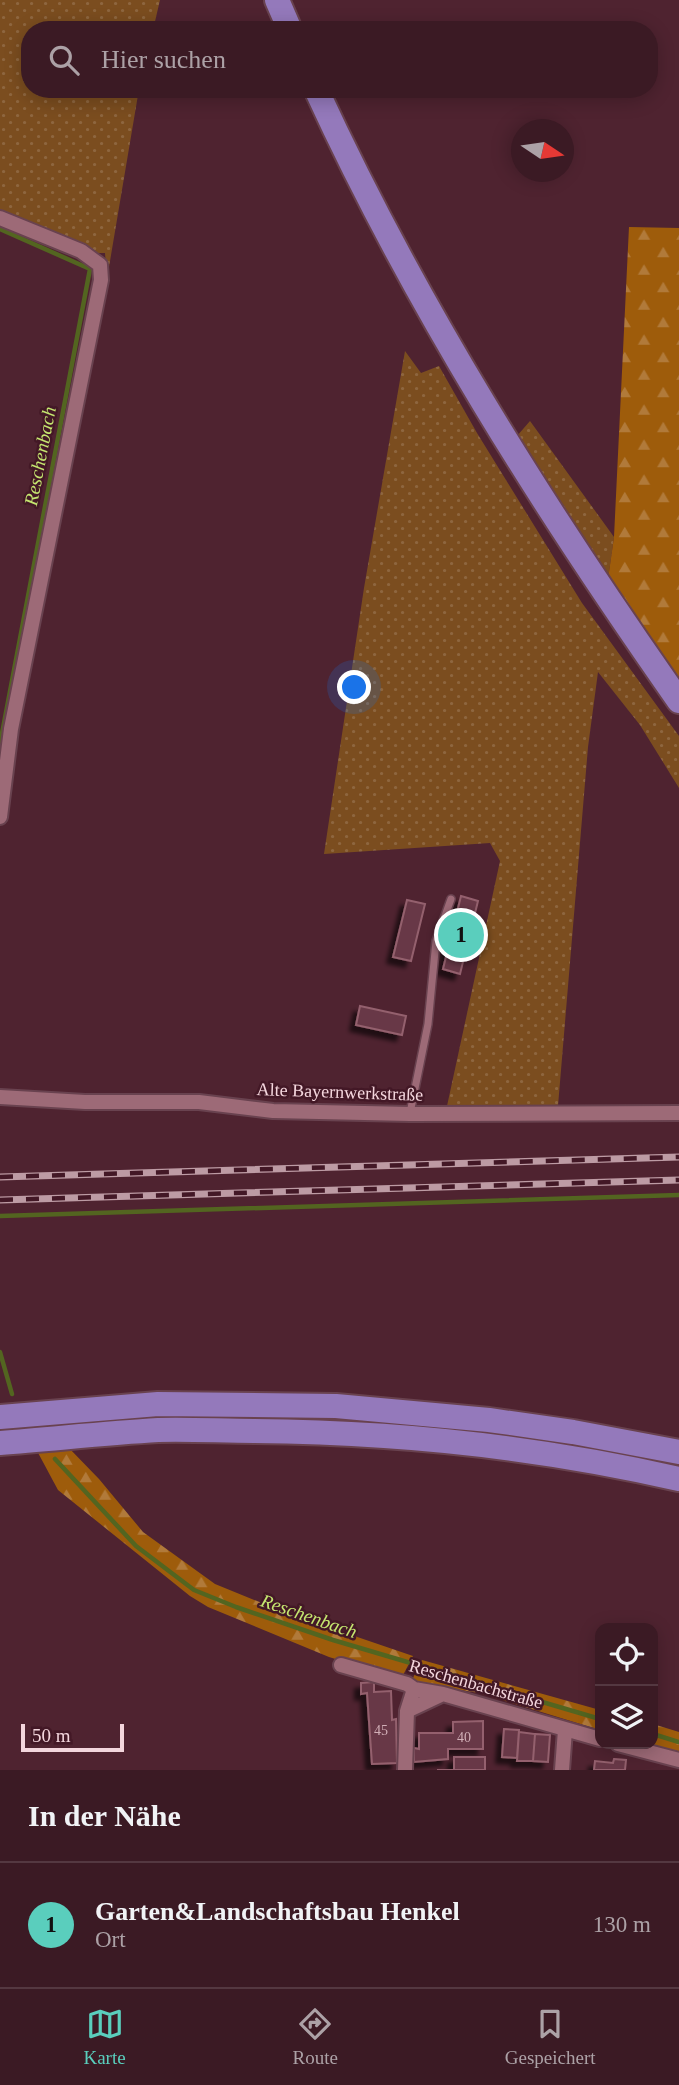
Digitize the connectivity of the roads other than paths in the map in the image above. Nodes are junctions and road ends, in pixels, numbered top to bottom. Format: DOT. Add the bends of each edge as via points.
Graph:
graph roads {
  1 [pos="277,0"];
  2 [pos="285,21"];
  3 [pos="320,98"];
  4 [pos="0,218"];
  5 [pos="679,701"];
  6 [pos="0,817"];
  7 [pos="451,899"];
  8 [pos="0,1097"];
  9 [pos="679,1112"];
  10 [pos="410,1114"];
  11 [pos="0,1417"];
  12 [pos="0,1443"];
  13 [pos="672,1449"];
  14 [pos="652,1473"];
  15 [pos="679,1479"];
  16 [pos="679,1491"];
  17 [pos="341,1665"];
  18 [pos="414,1689"];
  19 [pos="443,1694"];
  20 [pos="407,1711"];
  21 [pos="565,1730"];
  22 [pos="595,1738"];
  23 [pos="637,1749"];
  24 [pos="679,1760"];
  25 [pos="405,1770"];
  26 [pos="562,1770"];
  1 -- 2 [label="highway"];
  3 -- 5 [label="highway" via="387,233 461,363 563,531"];
  4 -- 6 [label="street" via="81,251 100,265 101,280 11,729"];
  7 -- 10 [label="lane" via="436,941 428,1024"];
  8 -- 10 [label="street, Alte Bayernwerkstraße"];
  9 -- 10 [label="street, Alte Bayernwerkstraße"];
  11 -- 13 [label="highway" via="159,1404 336,1406 489,1420"];
  12 -- 14 [label="highway" via="160,1430 335,1432 484,1445"];
  14 -- 15 [label="highway"];
  14 -- 16 [label="highway"];
  17 -- 18 [label="street, Reschenbachstraße"];
  18 -- 19 [label="street, Reschenbachstraße"];
  18 -- 20 [label="street"];
  19 -- 20 [label="street"];
  19 -- 21 [label="street, Reschenbachstraße"];
  20 -- 25 [label="street"];
  21 -- 22 [label="street, Reschenbachstraße"];
  21 -- 26 [label="street"];
  23 -- 24 [label="street"];
}
